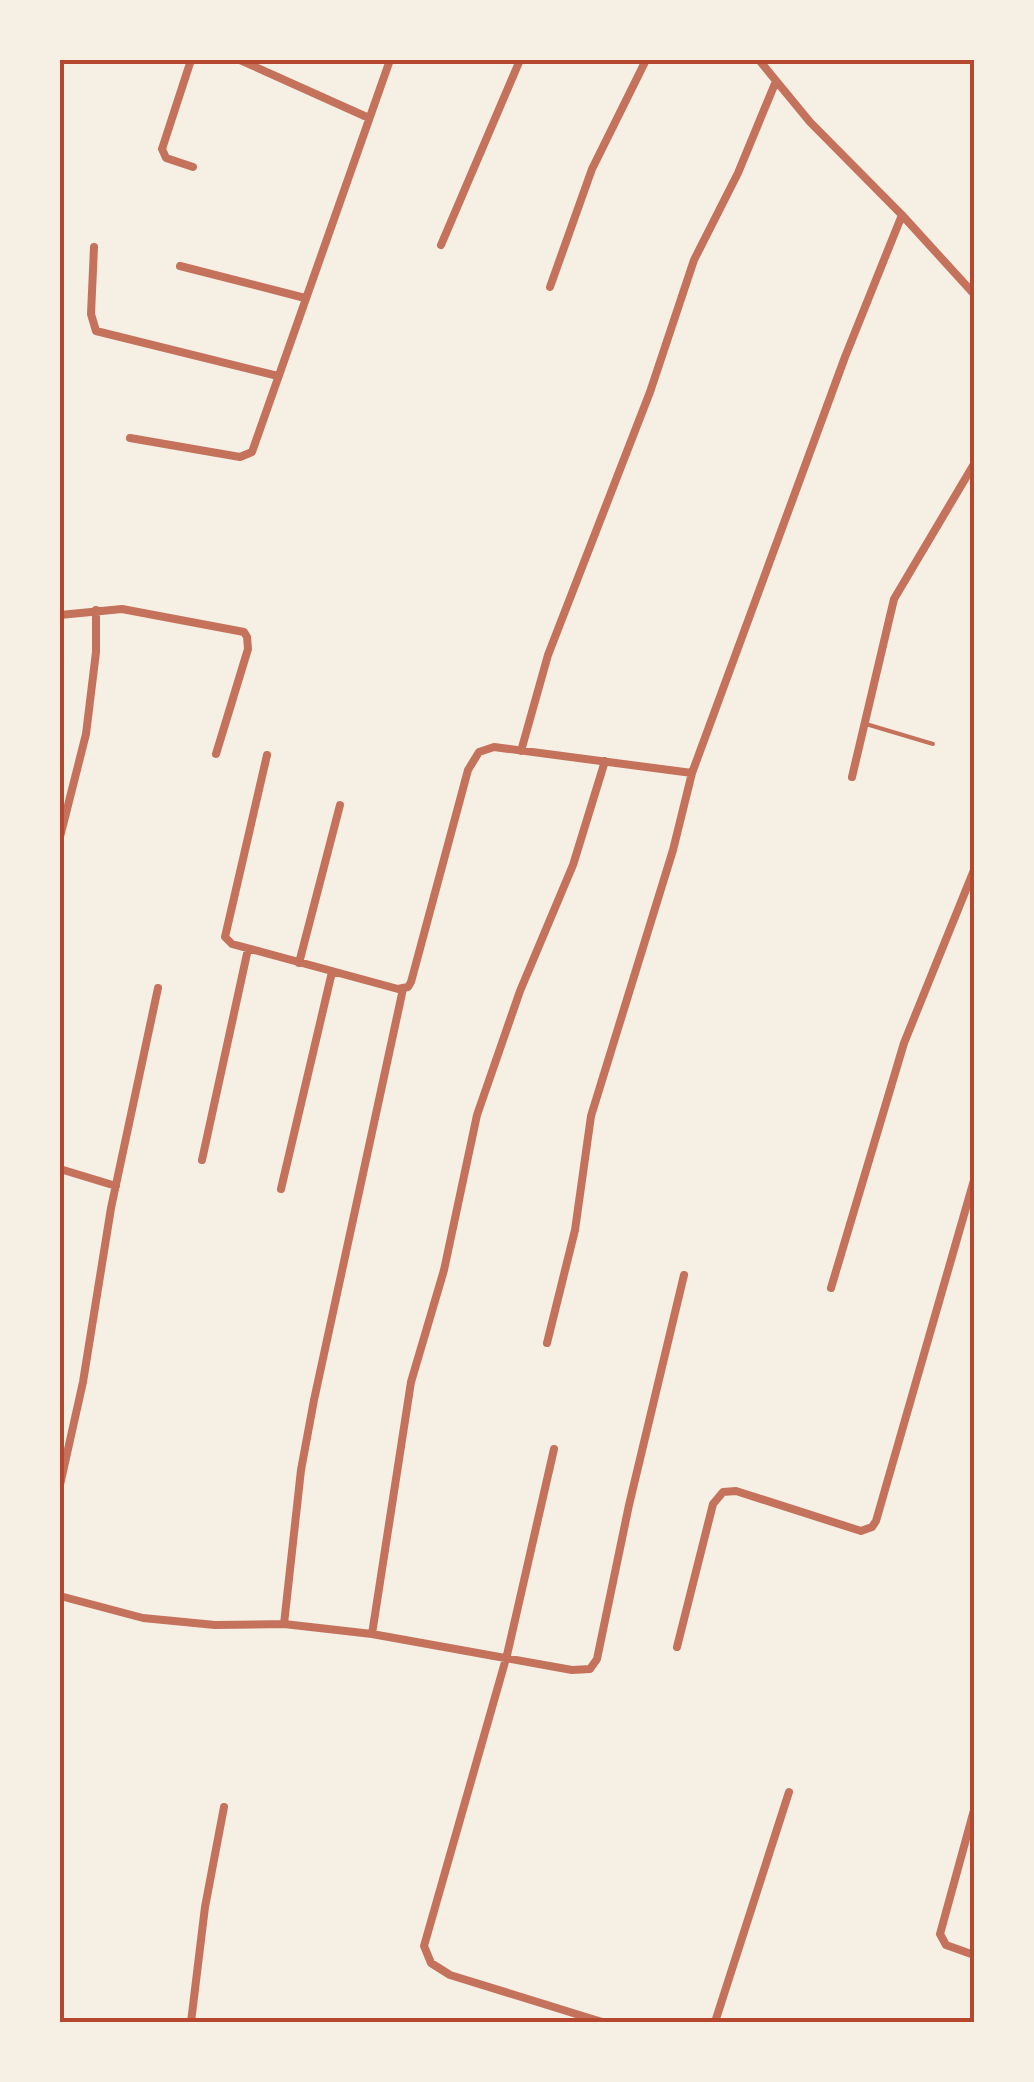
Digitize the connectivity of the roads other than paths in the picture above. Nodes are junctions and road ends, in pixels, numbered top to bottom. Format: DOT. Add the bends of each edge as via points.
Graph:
graph roads {
  1 [pos="191,60"];
  2 [pos="243,60"];
  3 [pos="390,60"];
  4 [pos="520,60"];
  5 [pos="646,60"];
  6 [pos="759,60"];
  7 [pos="776,81"];
  8 [pos="369,118"];
  9 [pos="192,167"];
  10 [pos="902,214"];
  11 [pos="442,245"];
  12 [pos="94,247"];
  13 [pos="180,266"];
  14 [pos="550,287"];
  15 [pos="974,294"];
  16 [pos="305,298"];
  17 [pos="278,376"];
  18 [pos="130,438"];
  19 [pos="974,464"];
  20 [pos="96,610"];
  21 [pos="60,614"];
  22 [pos="864,724"];
  23 [pos="933,744"];
  24 [pos="521,750"];
  25 [pos="216,754"];
  26 [pos="266,755"];
  27 [pos="604,762"];
  28 [pos="692,772"];
  29 [pos="852,777"];
  30 [pos="340,805"];
  31 [pos="60,837"];
  32 [pos="974,870"];
  33 [pos="248,949"];
  34 [pos="300,963"];
  35 [pos="332,972"];
  36 [pos="158,988"];
  37 [pos="403,989"];
  38 [pos="202,1160"];
  39 [pos="60,1169"];
  40 [pos="974,1180"];
  41 [pos="116,1186"];
  42 [pos="281,1188"];
  43 [pos="684,1275"];
  44 [pos="831,1288"];
  45 [pos="546,1342"];
  46 [pos="554,1449"];
  47 [pos="60,1486"];
  48 [pos="60,1596"];
  49 [pos="284,1624"];
  50 [pos="372,1634"];
  51 [pos="677,1647"];
  52 [pos="508,1656"];
  53 [pos="790,1792"];
  54 [pos="224,1806"];
  55 [pos="974,1810"];
  56 [pos="974,1955"];
  57 [pos="191,2022"];
  58 [pos="602,2022"];
  59 [pos="715,2022"];
  1 -- 9 [label="street" via="162,149 166,158"];
  2 -- 8 [label="street"];
  3 -- 8 [label="street"];
  4 -- 11 [label="street"];
  5 -- 14 [label="street" via="592,170"];
  6 -- 7 [label="street"];
  7 -- 10 [label="street"];
  7 -- 24 [label="street" via="694,260 548,656"];
  8 -- 16 [label="street"];
  10 -- 15 [label="street"];
  10 -- 28 [label="street"];
  12 -- 17 [label="street" via="96,330"];
  13 -- 16 [label="street"];
  16 -- 17 [label="street"];
  17 -- 18 [label="street" via="249,456"];
  19 -- 22 [label="street" via="894,599"];
  20 -- 21 [label="street"];
  20 -- 25 [label="street" via="122,609 248,636"];
  20 -- 31 [label="street" via="86,734"];
  22 -- 23 [label="lane"];
  22 -- 29 [label="street"];
  24 -- 27 [label="street"];
  24 -- 37 [label="street" via="486,748 474,758 411,982"];
  26 -- 33 [label="street" via="224,932 228,941"];
  27 -- 28 [label="street"];
  27 -- 50 [label="street" via="573,865 478,1115 411,1382"];
  28 -- 45 [label="street" via="591,1116 575,1230"];
  30 -- 34 [label="street"];
  32 -- 44 [label="street" via="904,1043"];
  33 -- 34 [label="street"];
  33 -- 38 [label="street"];
  34 -- 35 [label="street"];
  35 -- 37 [label="street"];
  35 -- 42 [label="street"];
  36 -- 41 [label="street"];
  37 -- 49 [label="street" via="314,1400"];
  39 -- 41 [label="street"];
  40 -- 51 [label="street" via="872,1528 860,1532 723,1492 714,1504"];
  41 -- 47 [label="street"];
  43 -- 52 [label="street" via="596,1659 581,1670"];
  46 -- 52 [label="street"];
  48 -- 49 [label="street" via="142,1618"];
  49 -- 50 [label="street"];
  50 -- 52 [label="street"];
  52 -- 58 [label="street" via="425,1937 426,1957 450,1976"];
  53 -- 59 [label="street"];
  54 -- 57 [label="street"];
  55 -- 56 [label="street" via="940,1934 946,1945"];
}
